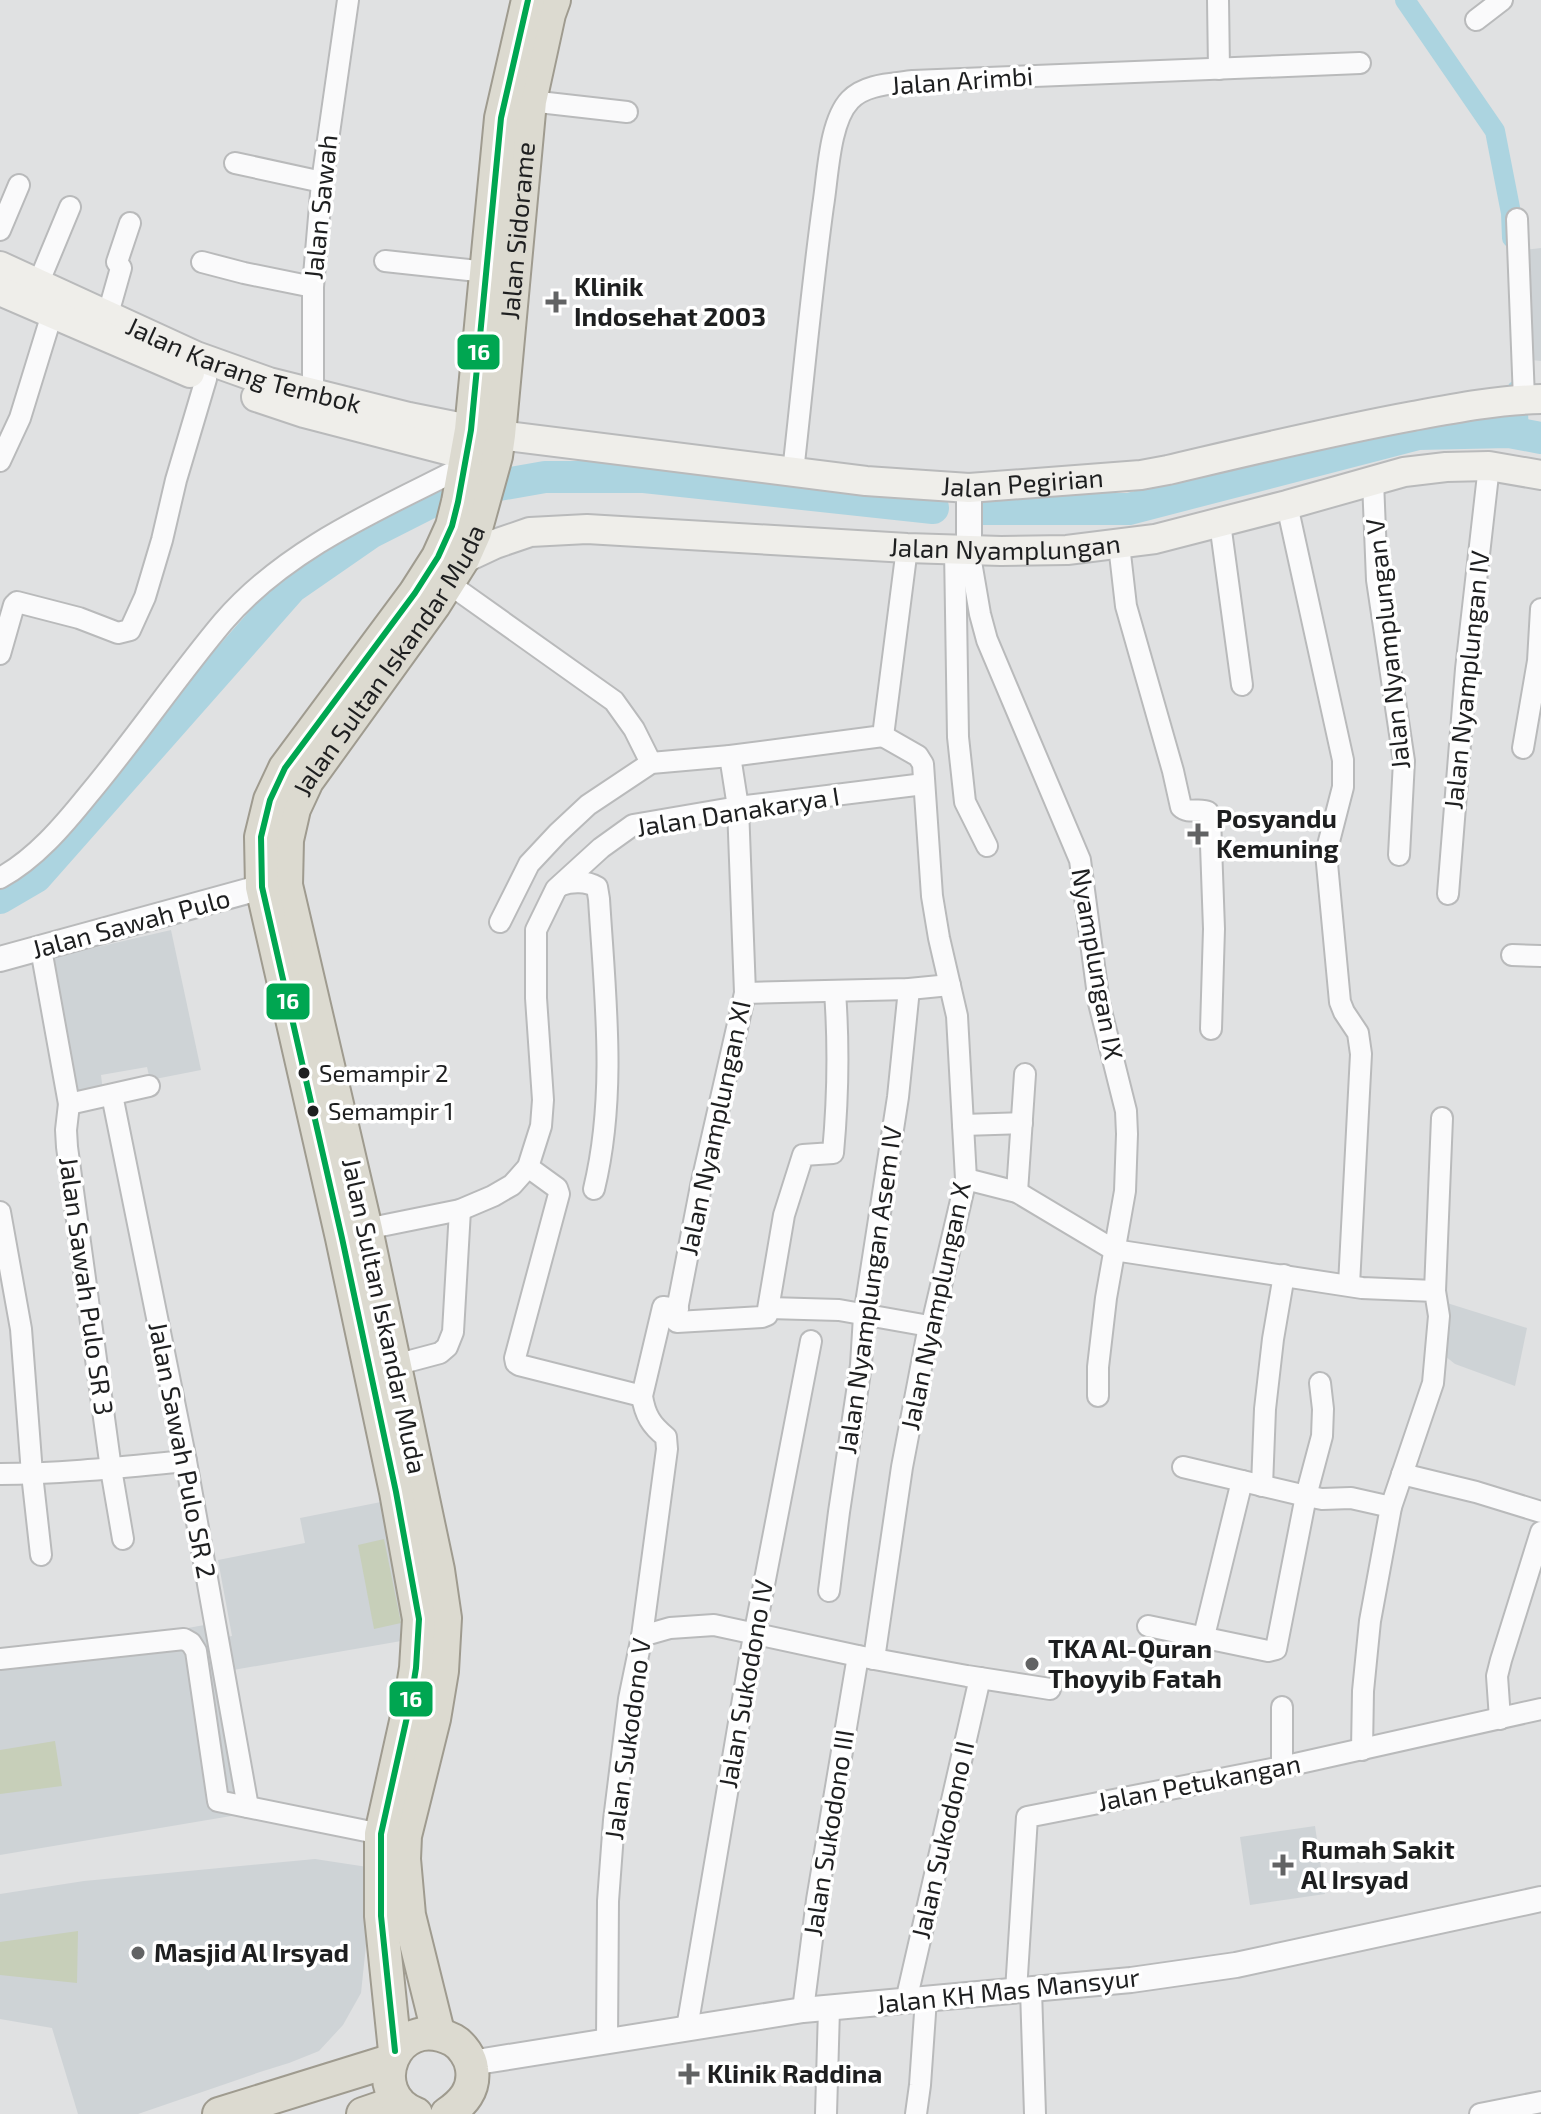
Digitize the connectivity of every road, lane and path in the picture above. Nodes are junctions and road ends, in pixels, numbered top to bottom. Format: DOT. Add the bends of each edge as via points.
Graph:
graph roads {
  1 [pos="348,0"];
  2 [pos="528,0"];
  3 [pos="554,0"];
  4 [pos="1218,0"];
  5 [pos="1502,0"];
  6 [pos="1476,20"];
  7 [pos="1360,63"];
  8 [pos="1219,69"];
  9 [pos="530,101"];
  10 [pos="627,112"];
  11 [pos="235,163"];
  12 [pos="322,182"];
  13 [pos="19,185"];
  14 [pos="70,207"];
  15 [pos="1517,219"];
  16 [pos="130,223"];
  17 [pos="0,230"];
  18 [pos="385,261"];
  19 [pos="202,262"];
  20 [pos="0,266"];
  21 [pos="487,272"];
  22 [pos="38,284"];
  23 [pos="313,287"];
  24 [pos="0,291"];
  25 [pos="52,314"];
  26 [pos="105,326"];
  27 [pos="206,379"];
  28 [pos="1524,399"];
  29 [pos="313,405"];
  30 [pos="0,461"];
  31 [pos="1489,466"];
  32 [pos="478,468"];
  33 [pos="793,472"];
  34 [pos="1541,475"];
  35 [pos="1373,481"];
  36 [pos="969,488"];
  37 [pos="1287,505"];
  38 [pos="1220,523"];
  39 [pos="1119,545"];
  40 [pos="907,548"];
  41 [pos="962,549"];
  42 [pos="456,571"];
  43 [pos="1541,609"];
  44 [pos="0,654"];
  45 [pos="1242,685"];
  46 [pos="883,736"];
  47 [pos="1523,748"];
  48 [pos="730,756"];
  49 [pos="651,763"];
  50 [pos="924,784"];
  51 [pos="738,807"];
  52 [pos="987,846"];
  53 [pos="1399,855"];
  54 [pos="0,878"];
  55 [pos="561,885"];
  56 [pos="262,887"];
  57 [pos="1448,894"];
  58 [pos="500,922"];
  59 [pos="41,949"];
  60 [pos="1512,955"];
  61 [pos="1541,956"];
  62 [pos="0,959"];
  63 [pos="950,985"];
  64 [pos="909,989"];
  65 [pos="835,992"];
  66 [pos="745,993"];
  67 [pos="1211,1029"];
  68 [pos="1025,1074"];
  69 [pos="149,1086"];
  70 [pos="112,1095"];
  71 [pos="69,1104"];
  72 [pos="1442,1118"];
  73 [pos="1022,1123"];
  74 [pos="963,1125"];
  75 [pos="528,1167"];
  76 [pos="966,1179"];
  77 [pos="594,1189"];
  78 [pos="1017,1192"];
  79 [pos="460,1210"];
  80 [pos="0,1212"];
  81 [pos="366,1229"];
  82 [pos="1114,1250"];
  83 [pos="1284,1275"];
  84 [pos="1349,1285"];
  85 [pos="1435,1291"];
  86 [pos="769,1308"];
  87 [pos="678,1309"];
  88 [pos="864,1316"];
  89 [pos="929,1326"];
  90 [pos="811,1341"];
  91 [pos="395,1365"];
  92 [pos="1320,1383"];
  93 [pos="642,1396"];
  94 [pos="1098,1396"];
  95 [pos="186,1461"];
  96 [pos="1183,1467"];
  97 [pos="111,1469"];
  98 [pos="0,1474"];
  99 [pos="32,1474"];
  100 [pos="1402,1474"];
  101 [pos="1252,1484"];
  102 [pos="1306,1496"];
  103 [pos="1391,1507"];
  104 [pos="1541,1512"];
  105 [pos="1541,1532"];
  106 [pos="123,1539"];
  107 [pos="41,1555"];
  108 [pos="829,1591"];
  109 [pos="1148,1626"];
  110 [pos="754,1634"];
  111 [pos="642,1636"];
  112 [pos="1204,1636"];
  113 [pos="866,1658"];
  114 [pos="0,1659"];
  115 [pos="980,1678"];
  116 [pos="1050,1689"];
  117 [pos="1282,1707"];
  118 [pos="1541,1709"];
  119 [pos="1500,1719"];
  120 [pos="1362,1750"];
  121 [pos="1282,1767"];
  122 [pos="248,1807"];
  123 [pos="381,1834"];
  124 [pos="1541,1899"];
  125 [pos="1024,1991"];
  126 [pos="916,2000"];
  127 [pos="829,2009"];
  128 [pos="803,2010"];
  129 [pos="687,2028"];
  130 [pos="438,2032"];
  131 [pos="607,2042"];
  132 [pos="392,2056"];
  133 [pos="471,2063"];
  134 [pos="1541,2102"];
  135 [pos="263,2107"];
  136 [pos="407,2108"];
  137 [pos="456,2111"];
  138 [pos="1488,2113"];
  139 [pos="219,2114"];
  140 [pos="363,2114"];
  141 [pos="826,2114"];
  142 [pos="916,2114"];
  143 [pos="1035,2114"];
  1 -- 12 [label="street, Jalan Sawah"];
  2 -- 21 [label="highway, Jalan Sidorame" via="501,118"];
  3 -- 9 [label="highway, Jalan Sidorame"];
  4 -- 8 [label="street"];
  5 -- 6 [label="street"];
  7 -- 8 [label="street, Jalan Arimbi"];
  8 -- 33 [label="street, Jalan Arimbi" via="913,81 867,88 850,100 832,143"];
  9 -- 10 [label="street"];
  9 -- 32 [label="highway, Jalan Sidorame"];
  11 -- 12 [label="street"];
  12 -- 23 [label="street, Jalan Sawah"];
  13 -- 17 [label="street"];
  14 -- 22 [label="street"];
  15 -- 28 [label="street"];
  16 -- 26 [label="street"];
  18 -- 21 [label="street"];
  19 -- 23 [label="street"];
  20 -- 22 [label="main road, Jalan Karang Tembok"];
  21 -- 32 [label="highway, Jalan Sidorame"];
  22 -- 26 [label="main road, Jalan Karang Tembok"];
  23 -- 29 [label="street, Jalan Sawah"];
  24 -- 25 [label="main road, Jalan Karang Tembok"];
  25 -- 26 [label="main road, Jalan Karang Tembok"];
  25 -- 30 [label="street" via="20,418"];
  26 -- 27 [label="main road, Jalan Karang Tembok"];
  26 -- 29 [label="main road, Jalan Karang Tembok" via="269,382"];
  27 -- 29 [label="main road, Jalan Karang Tembok"];
  27 -- 44 [label="street" via="162,540 130,630 118,633 17,602"];
  28 -- 36 [label="main road, Jalan Pegirian" via="1355,426 1141,475"];
  29 -- 32 [label="main road, Jalan Karang Tembok"];
  31 -- 34 [label="main road, Jalan Nyamplungan"];
  31 -- 35 [label="main road, Jalan Nyamplungan" via="1404,472"];
  31 -- 57 [label="street, Jalan Nyamplungan IV"];
  32 -- 33 [label="main road, Jalan Pegirian"];
  32 -- 42 [label="highway, Jalan Sultan Iskandar Muda" via="475,532"];
  32 -- 54 [label="street" via="335,533 262,585 225,620 61,828"];
  32 -- 56 [label="highway, Jalan Sultan Iskandar Muda" via="438,557 415,593 285,768 261,837"];
  33 -- 36 [label="main road, Jalan Pegirian"];
  35 -- 37 [label="main road, Jalan Nyamplungan"];
  35 -- 53 [label="street, Jalan Nyamplungan V" via="1377,580 1404,761"];
  36 -- 41 [label="street"];
  37 -- 38 [label="main road, Jalan Nyamplungan"];
  37 -- 84 [label="street" via="1343,760 1343,787 1326,853 1340,1002 1358,1033 1361,1054"];
  38 -- 39 [label="main road, Jalan Nyamplungan"];
  38 -- 45 [label="street"];
  39 -- 41 [label="main road, Jalan Nyamplungan"];
  39 -- 67 [label="street" via="1126,606 1181,807 1205,810 1210,817"];
  40 -- 41 [label="main road, Jalan Nyamplungan"];
  40 -- 42 [label="main road, Jalan Nyamplungan" via="587,529 530,532 495,544"];
  40 -- 46 [label="street"];
  41 -- 52 [label="street" via="958,737 965,802"];
  41 -- 82 [label="street, Nyamplungan IX" via="987,640 1080,860 1099,1003 1127,1119 1125,1191"];
  42 -- 49 [label="street" via="614,701"];
  42 -- 81 [label="highway, Jalan Sultan Iskandar Muda" via="307,781 287,840 286,885"];
  43 -- 47 [label="street"];
  46 -- 48 [label="street"];
  46 -- 50 [label="street, Jalan Nyamplungan X" via="918,756"];
  48 -- 49 [label="street"];
  48 -- 51 [label="street, Jalan Nyamplungan XI"];
  49 -- 58 [label="street" via="588,805 558,833 529,864"];
  50 -- 51 [label="street, Jalan Danakarya I"];
  50 -- 63 [label="street, Jalan Nyamplungan X" via="932,896"];
  51 -- 55 [label="street, Jalan Danakarya I" via="633,825"];
  51 -- 66 [label="street, Jalan Nyamplungan XI"];
  55 -- 75 [label="street, Jalan Danakarya I" via="534,939 543,1100"];
  55 -- 77 [label="street" via="591,884 599,899 608,1100"];
  56 -- 59 [label="street, Jalan Sawah Pulo"];
  56 -- 123 [label="highway, Jalan Sultan Iskandar Muda" via="342,1238 419,1619 413,1689"];
  59 -- 62 [label="street, Jalan Sawah Pulo"];
  59 -- 71 [label="street, Jalan Sawah Pulo SR 3"];
  60 -- 61 [label="street"];
  63 -- 64 [label="street"];
  63 -- 74 [label="street, Jalan Nyamplungan X" via="957,1016"];
  64 -- 65 [label="street"];
  64 -- 88 [label="street, Jalan Nyamplungan Asem IV"];
  65 -- 66 [label="street"];
  65 -- 86 [label="street" via="833,1153 803,1155 784,1215"];
  66 -- 87 [label="street, Jalan Nyamplungan XI"];
  68 -- 73 [label="street"];
  69 -- 70 [label="street"];
  70 -- 71 [label="street"];
  70 -- 95 [label="street, Jalan Sawah Pulo SR 2"];
  71 -- 97 [label="street, Jalan Sawah Pulo SR 3" via="67,1147"];
  72 -- 85 [label="street"];
  73 -- 74 [label="street"];
  73 -- 78 [label="street"];
  74 -- 76 [label="street, Jalan Nyamplungan X"];
  75 -- 79 [label="street" via="512,1185"];
  75 -- 93 [label="street" via="559,1194 516,1363"];
  76 -- 78 [label="street"];
  76 -- 89 [label="street, Jalan Nyamplungan X"];
  78 -- 82 [label="street"];
  79 -- 81 [label="street"];
  79 -- 91 [label="street" via="453,1332 447,1347"];
  80 -- 99 [label="street" via="21,1329"];
  81 -- 91 [label="highway, Jalan Sultan Iskandar Muda"];
  82 -- 83 [label="street"];
  82 -- 94 [label="street, Nyamplungan IX"];
  83 -- 84 [label="street"];
  83 -- 101 [label="street"];
  84 -- 85 [label="street"];
  85 -- 100 [label="street" via="1439,1316 1433,1383"];
  86 -- 87 [label="street" via="762,1317 677,1322"];
  86 -- 88 [label="street" via="820,1308"];
  87 -- 93 [label="street" via="663,1307"];
  88 -- 89 [label="street"];
  88 -- 108 [label="street, Jalan Nyamplungan Asem IV"];
  89 -- 113 [label="street, Jalan Nyamplungan X"];
  90 -- 110 [label="street, Jalan Sukodono IV"];
  91 -- 130 [label="highway, Jalan Sultan Iskandar Muda" via="445,1618 434,1719 404,1859 409,1915"];
  92 -- 102 [label="street" via="1322,1436"];
  93 -- 111 [label="street, Jalan Sukodono V" via="652,1425 666,1437 667,1449"];
  95 -- 97 [label="street"];
  95 -- 122 [label="street, Jalan Sawah Pulo SR 2"];
  96 -- 101 [label="street"];
  97 -- 99 [label="street"];
  97 -- 106 [label="street, Jalan Sawah Pulo SR 3"];
  98 -- 99 [label="street"];
  99 -- 107 [label="street"];
  100 -- 103 [label="street"];
  100 -- 104 [label="street"];
  101 -- 102 [label="street"];
  101 -- 112 [label="street"];
  102 -- 103 [label="street"];
  102 -- 112 [label="street" via="1276,1649"];
  103 -- 120 [label="street" via="1370,1621"];
  105 -- 119 [label="street" via="1499,1668"];
  109 -- 112 [label="street"];
  110 -- 111 [label="street" via="703,1625"];
  110 -- 113 [label="street"];
  110 -- 129 [label="street, Jalan Sukodono IV"];
  111 -- 131 [label="street, Jalan Sukodono V" via="614,1820"];
  113 -- 115 [label="street"];
  113 -- 128 [label="street, Jalan Sukodono III" via="817,1900"];
  114 -- 122 [label="street" via="184,1639 191,1643 216,1799"];
  115 -- 116 [label="street"];
  115 -- 126 [label="street, Jalan Sukodono II"];
  117 -- 121 [label="street"];
  118 -- 119 [label="street, Jalan Petukangan"];
  119 -- 120 [label="street, Jalan Petukangan"];
  120 -- 121 [label="street, Jalan Petukangan"];
  121 -- 125 [label="street, Jalan Petukangan" via="1027,1817"];
  122 -- 123 [label="street"];
  123 -- 132 [label="highway, Jalan Sultan Iskandar Muda" via="381,1916"];
  124 -- 125 [label="street, Jalan KH Mas Mansyur" via="1236,1965"];
  125 -- 126 [label="street, Jalan KH Mas Mansyur"];
  125 -- 143 [label="street"];
  126 -- 127 [label="street, Jalan KH Mas Mansyur"];
  126 -- 142 [label="street, Jalan Sukodono II"];
  127 -- 128 [label="street, Jalan KH Mas Mansyur"];
  127 -- 141 [label="street"];
  128 -- 129 [label="street, Jalan KH Mas Mansyur"];
  129 -- 131 [label="street, Jalan KH Mas Mansyur"];
  130 -- 132 [label="highway" via="414,2035"];
  130 -- 133 [label="highway" via="459,2043"];
  131 -- 133 [label="street, Jalan KH Mas Mansyur"];
  132 -- 135 [label="highway"];
  132 -- 136 [label="highway, Jalan Sultan Iskandar Muda" via="389,2083"];
  133 -- 137 [label="highway" via="469,2092"];
  134 -- 138 [label="street"];
  135 -- 139 [label="highway"];
  136 -- 140 [label="highway"];
}
